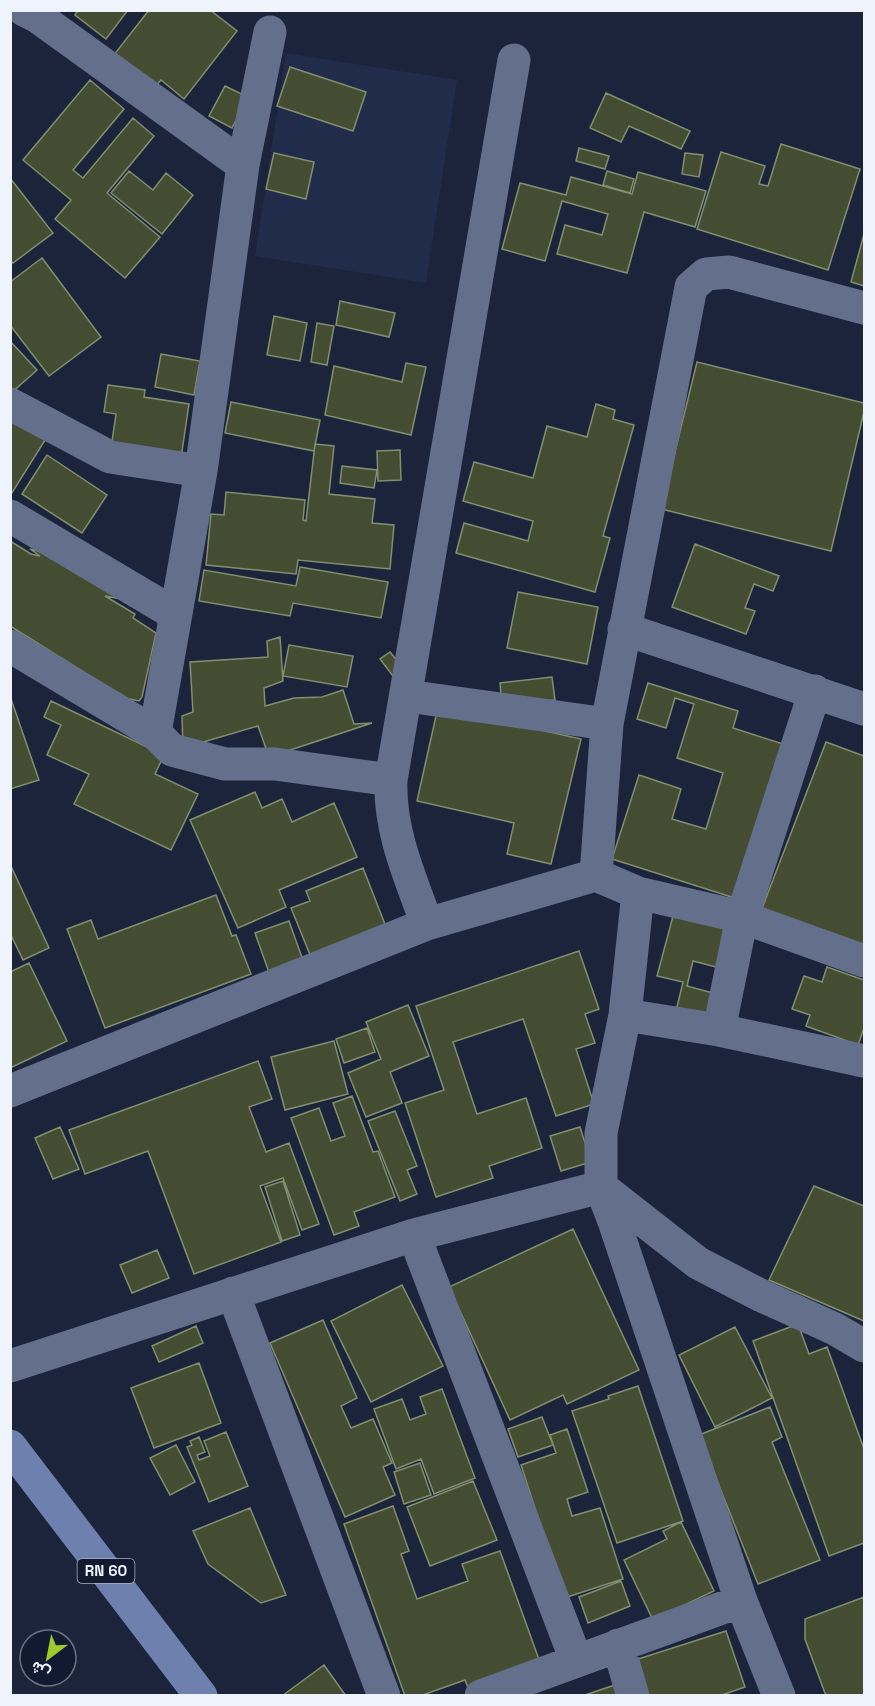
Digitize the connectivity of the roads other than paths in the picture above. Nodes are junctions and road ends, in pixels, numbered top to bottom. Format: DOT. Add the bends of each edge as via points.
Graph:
graph roads {
  1 [pos="24,10"];
  2 [pos="270,32"];
  3 [pos="514,60"];
  4 [pos="243,165"];
  5 [pos="864,308"];
  6 [pos="10,404"];
  7 [pos="201,471"];
  8 [pos="10,516"];
  9 [pos="175,614"];
  10 [pos="624,629"];
  11 [pos="10,646"];
  12 [pos="815,692"];
  13 [pos="407,696"];
  14 [pos="864,709"];
  15 [pos="607,724"];
  16 [pos="155,734"];
  17 [pos="392,780"];
  18 [pos="596,875"];
  19 [pos="638,893"];
  20 [pos="742,917"];
  21 [pos="427,924"];
  22 [pos="864,961"];
  23 [pos="625,1015"];
  24 [pos="719,1030"];
  25 [pos="864,1061"];
  26 [pos="10,1090"];
  27 [pos="601,1187"];
  28 [pos="414,1235"];
  29 [pos="233,1293"];
  30 [pos="864,1346"];
  31 [pos="10,1366"];
  32 [pos="10,1446"];
  33 [pos="741,1601"];
  34 [pos="618,1645"];
  35 [pos="576,1660"];
  36 [pos="201,1695"];
  37 [pos="384,1695"];
  38 [pos="481,1695"];
  39 [pos="633,1695"];
  40 [pos="780,1695"];
  1 -- 4 [label="street"];
  2 -- 4 [label="street"];
  3 -- 13 [label="street"];
  4 -- 7 [label="street"];
  5 -- 10 [label="street" via="729,272 706,274 691,287"];
  6 -- 7 [label="street" via="110,457"];
  7 -- 9 [label="street"];
  8 -- 9 [label="street"];
  9 -- 16 [label="street"];
  10 -- 12 [label="street"];
  10 -- 15 [label="street"];
  11 -- 16 [label="street"];
  12 -- 14 [label="street"];
  12 -- 20 [label="street"];
  13 -- 15 [label="street"];
  13 -- 17 [label="street"];
  15 -- 18 [label="street"];
  16 -- 17 [label="street" via="172,750 225,764 275,764"];
  17 -- 21 [label="street" via="396,838"];
  18 -- 19 [label="street"];
  18 -- 21 [label="street"];
  19 -- 20 [label="street"];
  19 -- 23 [label="street"];
  20 -- 22 [label="street"];
  20 -- 24 [label="street"];
  21 -- 26 [label="street"];
  23 -- 24 [label="street"];
  23 -- 27 [label="street" via="601,1133"];
  24 -- 25 [label="street"];
  27 -- 28 [label="street"];
  27 -- 30 [label="street" via="698,1263"];
  27 -- 33 [label="street"];
  28 -- 29 [label="street"];
  28 -- 35 [label="street"];
  29 -- 31 [label="street"];
  29 -- 37 [label="street"];
  32 -- 36 [label="main road, RN 60"];
  33 -- 34 [label="street"];
  33 -- 40 [label="street"];
  34 -- 35 [label="street"];
  34 -- 39 [label="street"];
  35 -- 38 [label="street"];
}
